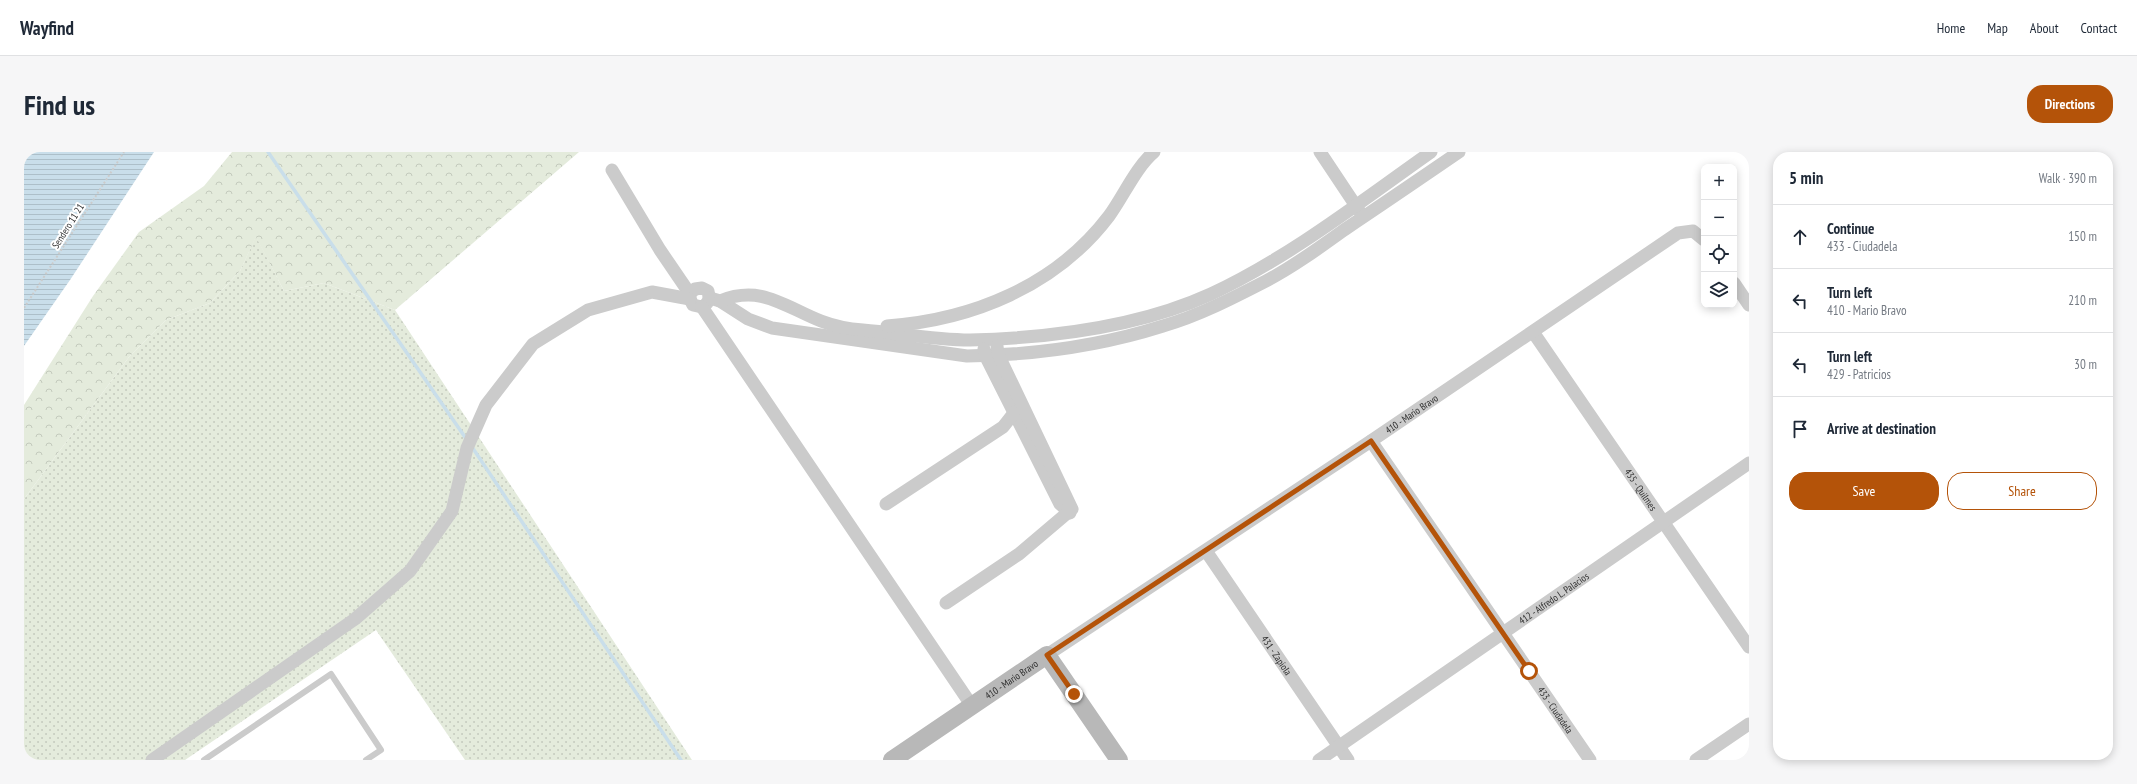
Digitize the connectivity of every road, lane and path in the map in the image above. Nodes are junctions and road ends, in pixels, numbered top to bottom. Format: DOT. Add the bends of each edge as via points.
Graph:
graph roads {
  1 [pos="124,152"];
  2 [pos="1320,152"];
  3 [pos="1431,152"];
  4 [pos="1459,152"];
  5 [pos="1152,153"];
  6 [pos="612,170"];
  7 [pos="1355,205"];
  8 [pos="1364,217"];
  9 [pos="1701,238"];
  10 [pos="1737,287"];
  11 [pos="690,296"];
  12 [pos="711,302"];
  13 [pos="1749,305"];
  14 [pos="24,308"];
  15 [pos="1533,332"];
  16 [pos="848,333"];
  17 [pos="996,338"];
  18 [pos="983,339"];
  19 [pos="992,355"];
  20 [pos="1019,411"];
  21 [pos="1371,441"];
  22 [pos="1749,463"];
  23 [pos="886,504"];
  24 [pos="1663,522"];
  25 [pos="1206,551"];
  26 [pos="946,603"];
  27 [pos="1502,633"];
  28 [pos="1749,647"];
  29 [pos="1047,655"];
  30 [pos="972,706"];
  31 [pos="1749,724"];
  32 [pos="1339,747"];
  33 [pos="152,760"];
  34 [pos="204,760"];
  35 [pos="366,760"];
  36 [pos="892,760"];
  37 [pos="1119,760"];
  38 [pos="1319,760"];
  39 [pos="1348,760"];
  40 [pos="1590,760"];
  41 [pos="1696,760"];
  1 -- 14 [label="path, Sendero 11 21"];
  2 -- 7 [label="street"];
  3 -- 7 [label="street"];
  4 -- 8 [label="street"];
  5 -- 16 [label="street" via="1088,241 1031,284 974,310 944,319"];
  6 -- 11 [label="street"];
  7 -- 8 [label="street"];
  7 -- 17 [label="street" via="1286,253 1209,294 1162,311 1111,325"];
  8 -- 19 [label="street" via="1267,280 1164,326 1112,340 1058,349"];
  9 -- 15 [label="street, 410 - Mario Bravo" via="1692,231 1678,233"];
  10 -- 13 [label="street"];
  11 -- 12 [label="street" via="693,305"];
  11 -- 33 [label="street" via="652,292 588,310 533,344 486,405 469,444 452,511 410,571 355,619"];
  12 -- 16 [label="street" via="772,328"];
  12 -- 16 [label="street" via="750,294 768,297"];
  12 -- 30 [label="street"];
  15 -- 21 [label="street, 410 - Mario Bravo"];
  15 -- 24 [label="street, 435 - Quilmes"];
  16 -- 18 [label="street"];
  16 -- 19 [label="street" via="966,356"];
  17 -- 18 [label="street"];
  17 -- 19 [label="street"];
  18 -- 19 [label="street"];
  19 -- 20 [label="street"];
  20 -- 23 [label="street" via="1003,427"];
  20 -- 26 [label="street" via="1072,509 1019,554"];
  21 -- 25 [label="street, 410 - Mario Bravo"];
  21 -- 27 [label="street, 433 - Ciudadela"];
  22 -- 24 [label="street, 412 - Alfredo L. Palacios"];
  24 -- 27 [label="street, 412 - Alfredo L. Palacios"];
  24 -- 28 [label="street, 435 - Quilmes"];
  25 -- 29 [label="street, 410 - Mario Bravo"];
  25 -- 32 [label="street, 431 - Zapiola"];
  27 -- 32 [label="street, 412 - Alfredo L. Palacios"];
  27 -- 40 [label="street, 433 - Ciudadela"];
  29 -- 30 [label="street, 410 - Mario Bravo"];
  29 -- 37 [label="street"];
  30 -- 36 [label="street, 410 - Mario Bravo"];
  31 -- 41 [label="street"];
  32 -- 38 [label="street, 412 - Alfredo L. Palacios"];
  32 -- 39 [label="street, 431 - Zapiola"];
  34 -- 35 [label="lane" via="330,674 381,750"];
}
